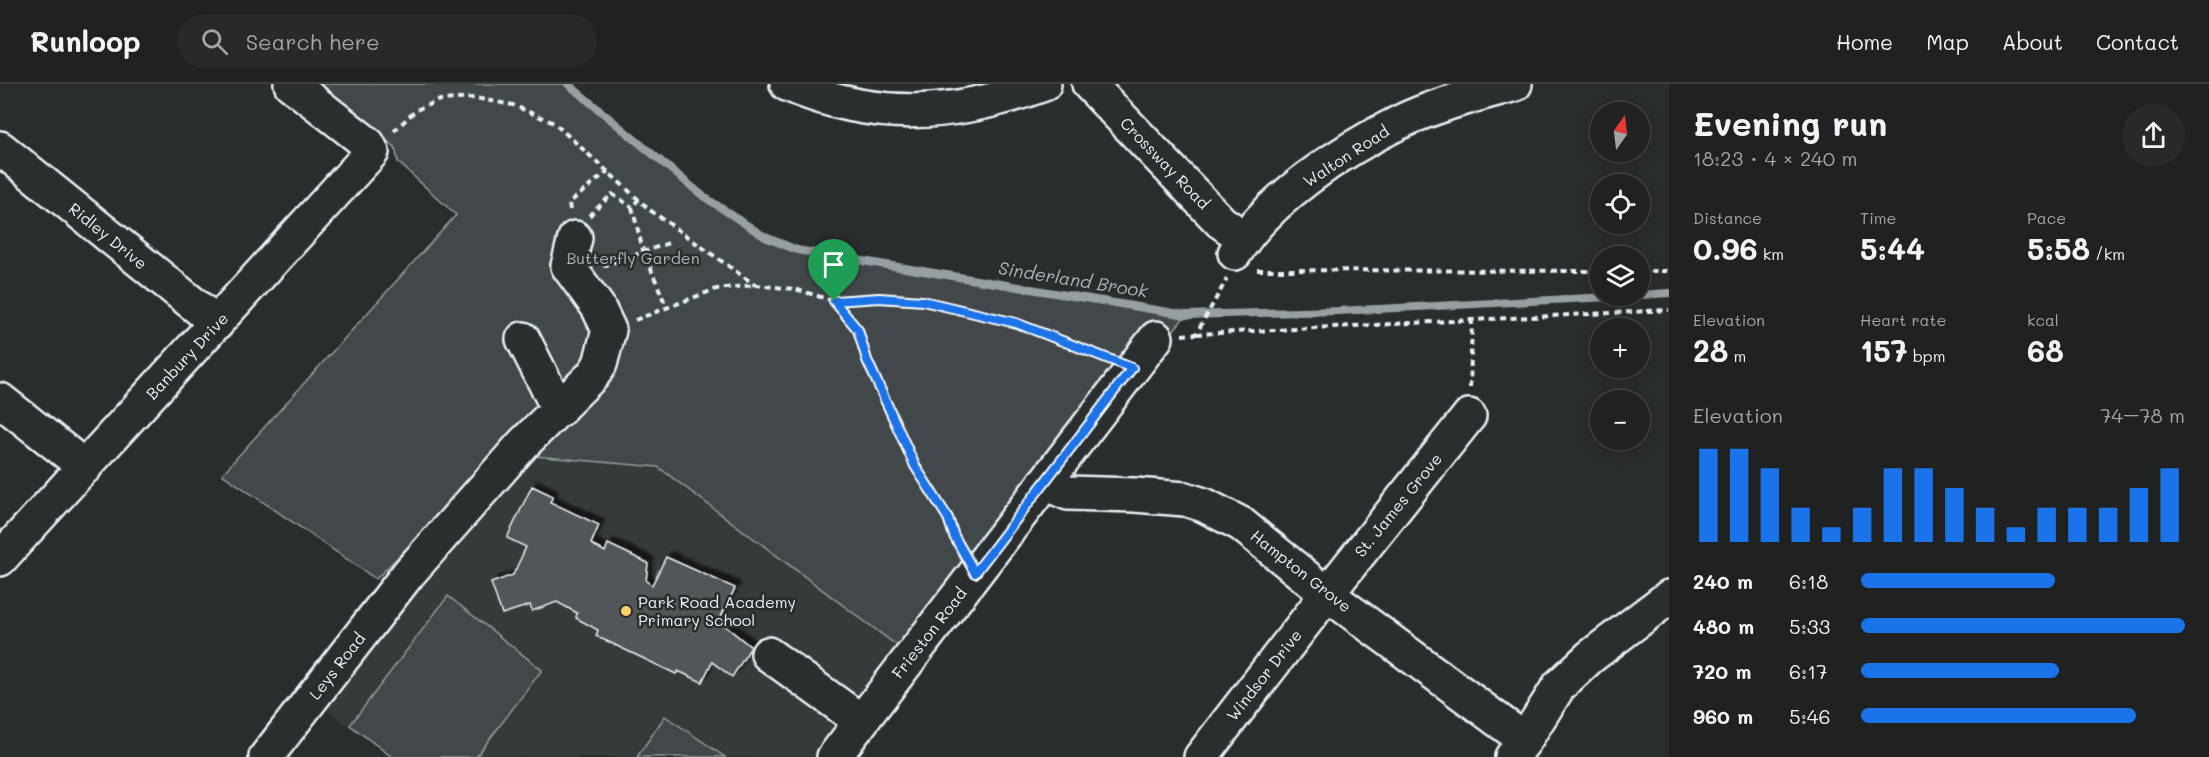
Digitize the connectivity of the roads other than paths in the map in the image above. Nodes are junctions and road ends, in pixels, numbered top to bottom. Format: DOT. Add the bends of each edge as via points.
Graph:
graph roads {
  1 [pos="291,84"];
  2 [pos="787,84"];
  3 [pos="1044,84"];
  4 [pos="1089,84"];
  5 [pos="1515,84"];
  6 [pos="0,148"];
  7 [pos="582,232"];
  8 [pos="1245,254"];
  9 [pos="217,323"];
  10 [pos="1156,338"];
  11 [pos="523,339"];
  12 [pos="0,400"];
  13 [pos="559,410"];
  14 [pos="1469,416"];
  15 [pos="85,467"];
  16 [pos="1044,483"];
  17 [pos="0,559"];
  18 [pos="1327,594"];
  19 [pos="1669,597"];
  20 [pos="768,654"];
  21 [pos="861,721"];
  22 [pos="1519,749"];
  23 [pos="266,757"];
  24 [pos="834,757"];
  25 [pos="1201,757"];
  1 -- 9 [label="street, Banbury Drive" via="368,144 372,152"];
  2 -- 3 [label="street" via="848,104 922,112 1007,98"];
  4 -- 8 [label="street, Crossway Road" via="1221,222"];
  5 -- 8 [label="street, Walton Road" via="1399,123 1344,153 1289,194"];
  6 -- 9 [label="street, Ridley Drive"];
  7 -- 13 [label="street, Leys Road" via="568,266 598,307 609,330 600,364"];
  9 -- 15 [label="street, Banbury Drive"];
  10 -- 16 [label="street, Frieston Road"];
  11 -- 13 [label="street"];
  12 -- 15 [label="street"];
  13 -- 23 [label="street, Leys Road" via="523,444 408,574"];
  14 -- 18 [label="street, St. James Grove"];
  15 -- 17 [label="street, Banbury Drive"];
  16 -- 18 [label="street, Hampton Grove" via="1068,493 1145,495 1204,505 1241,524"];
  16 -- 21 [label="street, Frieston Road"];
  18 -- 22 [label="street, Hampton Grove"];
  18 -- 25 [label="street, Windsor Drive"];
  19 -- 22 [label="street" via="1590,657 1559,686"];
  20 -- 21 [label="street"];
  21 -- 24 [label="street, Frieston Road"];
}
